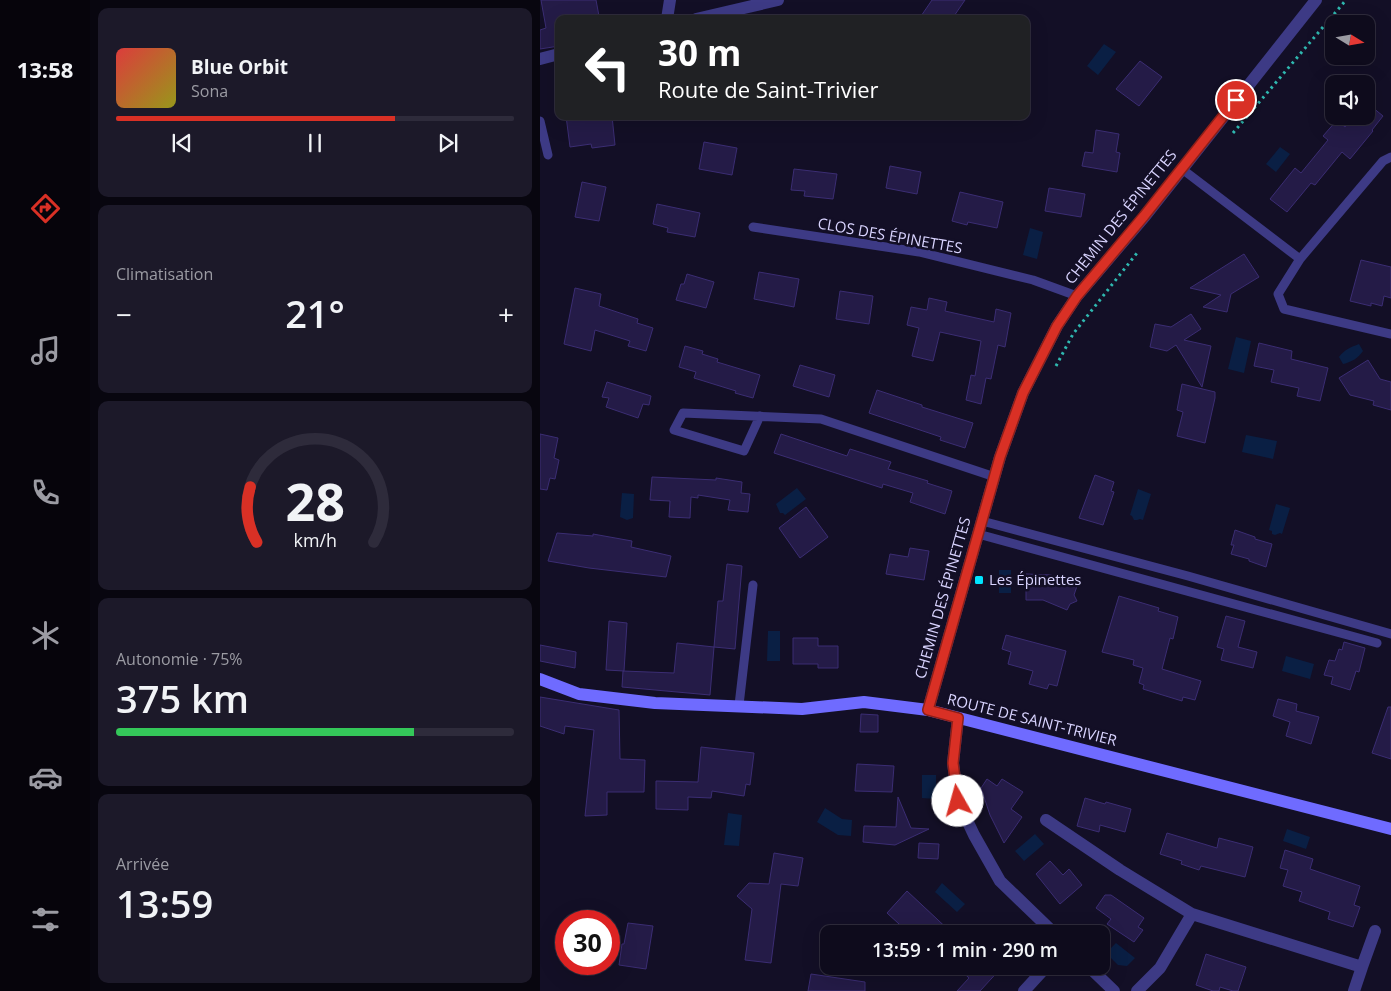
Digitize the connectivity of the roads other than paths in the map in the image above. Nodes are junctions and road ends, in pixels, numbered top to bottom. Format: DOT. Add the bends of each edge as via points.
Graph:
graph roads {
  1 [pos="670,0"];
  2 [pos="778,0"];
  3 [pos="1316,0"];
  4 [pos="668,15"];
  5 [pos="713,15"];
  6 [pos="555,55"];
  7 [pos="540,59"];
  8 [pos="540,121"];
  9 [pos="548,155"];
  10 [pos="1391,157"];
  11 [pos="1182,169"];
  12 [pos="753,227"];
  13 [pos="1300,258"];
  14 [pos="1077,296"];
  15 [pos="1391,334"];
  16 [pos="760,416"];
  17 [pos="995,477"];
  18 [pos="982,521"];
  19 [pos="978,534"];
  20 [pos="753,585"];
  21 [pos="1391,634"];
  22 [pos="1377,643"];
  23 [pos="540,679"];
  24 [pos="739,705"];
  25 [pos="928,710"];
  26 [pos="958,718"];
  27 [pos="1046,820"];
  28 [pos="1391,829"];
  29 [pos="1192,914"];
  30 [pos="1045,925"];
  31 [pos="1375,931"];
  32 [pos="1362,967"];
  33 [pos="1039,975"];
  34 [pos="1097,975"];
  35 [pos="1024,991"];
  36 [pos="1114,991"];
  37 [pos="1137,991"];
  38 [pos="1354,991"];
  1 -- 4 [label="street"];
  2 -- 5 [label="street"];
  3 -- 11 [label="street, CHEMIN DES ÉPINETTES"];
  6 -- 7 [label="street"];
  8 -- 9 [label="lane"];
  10 -- 13 [label="lane" via="1383,161"];
  11 -- 13 [label="lane"];
  11 -- 14 [label="street, CHEMIN DES ÉPINETTES"];
  12 -- 14 [label="lane, CLOS DES ÉPINETTES" via="919,252 1033,280"];
  13 -- 15 [label="lane" via="1278,294 1284,309"];
  14 -- 17 [label="street, CHEMIN DES ÉPINETTES" via="1057,326 1023,393"];
  16 -- 16 [label="lane" via="683,413 674,430 744,452"];
  16 -- 17 [label="lane" via="821,419"];
  17 -- 18 [label="street, CHEMIN DES ÉPINETTES"];
  18 -- 19 [label="street, CHEMIN DES ÉPINETTES"];
  18 -- 21 [label="lane"];
  19 -- 22 [label="lane"];
  19 -- 25 [label="street, CHEMIN DES ÉPINETTES"];
  20 -- 24 [label="lane"];
  23 -- 24 [label="main road, ROUTE DE SAINT-TRIVIER" via="580,694 654,703"];
  24 -- 25 [label="main road, ROUTE DE SAINT-TRIVIER" via="802,709 864,702"];
  25 -- 26 [label="main road, ROUTE DE SAINT-TRIVIER"];
  26 -- 28 [label="main road, ROUTE DE SAINT-TRIVIER"];
  26 -- 30 [label="street" via="953,763 958,801 1000,881"];
  27 -- 29 [label="street"];
  29 -- 32 [label="street"];
  29 -- 37 [label="street" via="1160,968"];
  31 -- 32 [label="street"];
  32 -- 38 [label="street"];
  33 -- 35 [label="street"];
  34 -- 36 [label="street"];
}
